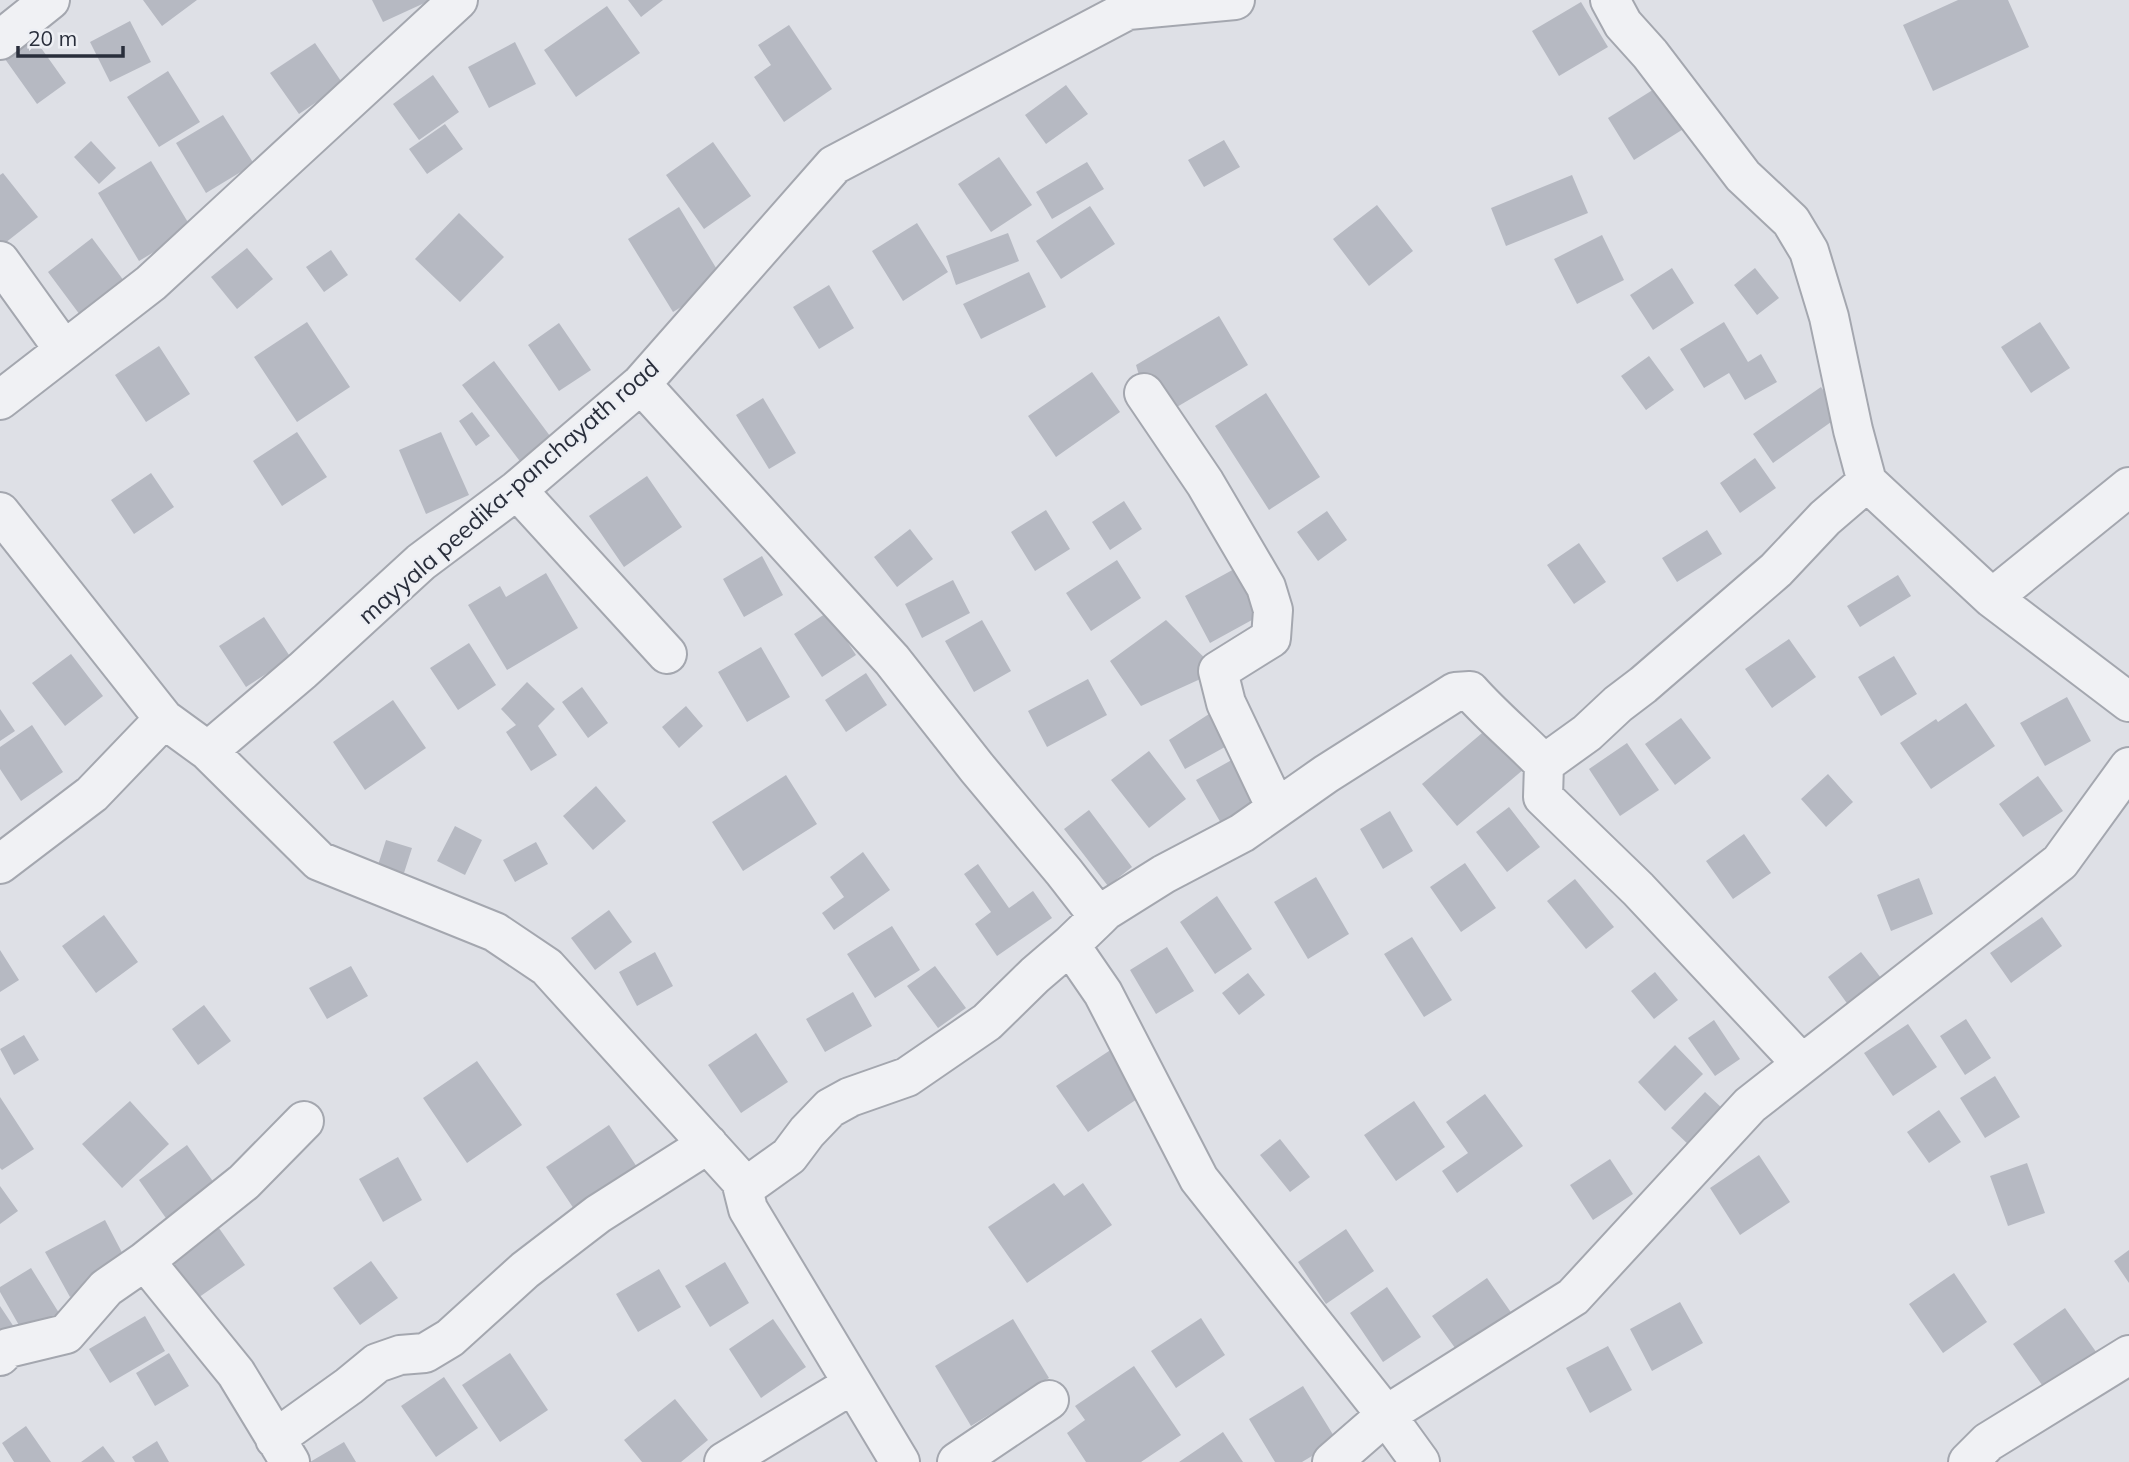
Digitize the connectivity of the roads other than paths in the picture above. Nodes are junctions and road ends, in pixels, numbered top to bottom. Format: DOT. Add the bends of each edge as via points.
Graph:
graph roads {
  1 [pos="50,0"];
  2 [pos="458,0"];
  3 [pos="1235,0"];
  4 [pos="1610,0"];
  5 [pos="0,40"];
  6 [pos="0,261"];
  7 [pos="64,350"];
  8 [pos="641,384"];
  9 [pos="1144,393"];
  10 [pos="0,400"];
  11 [pos="1867,482"];
  12 [pos="2129,486"];
  13 [pos="517,490"];
  14 [pos="0,512"];
  15 [pos="1992,598"];
  16 [pos="667,654"];
  17 [pos="2129,702"];
  18 [pos="163,719"];
  19 [pos="208,751"];
  20 [pos="1544,764"];
  21 [pos="2129,768"];
  22 [pos="1276,808"];
  23 [pos="0,864"];
  24 [pos="1099,917"];
  25 [pos="1070,945"];
  26 [pos="1802,1064"];
  27 [pos="304,1121"];
  28 [pos="708,1144"];
  29 [pos="743,1189"];
  30 [pos="145,1261"];
  31 [pos="2129,1355"];
  32 [pos="0,1356"];
  33 [pos="853,1384"];
  34 [pos="1049,1400"];
  35 [pos="1385,1415"];
  36 [pos="283,1450"];
  37 [pos="899,1461"];
  38 [pos="724,1462"];
  39 [pos="957,1462"];
  40 [pos="1332,1462"];
  41 [pos="1420,1462"];
  42 [pos="1968,1462"];
  1 -- 5 [label="street"];
  2 -- 7 [label="street" via="151,283"];
  3 -- 8 [label="street, mayyala peedika-panchayath road" via="1128,10 834,165"];
  4 -- 11 [label="street" via="1623,24 1743,176 1791,221 1810,251"];
  6 -- 7 [label="street"];
  7 -- 10 [label="street"];
  8 -- 13 [label="street, mayyala peedika-panchayath road"];
  8 -- 24 [label="street" via="892,660"];
  9 -- 22 [label="street" via="1205,483 1266,587 1273,610 1271,638 1218,671 1226,703"];
  11 -- 15 [label="street"];
  11 -- 20 [label="street" via="1776,570 1587,733"];
  12 -- 15 [label="street"];
  13 -- 16 [label="street"];
  13 -- 19 [label="street, mayyala peedika-panchayath road" via="421,562"];
  14 -- 18 [label="street"];
  15 -- 17 [label="street"];
  18 -- 19 [label="street"];
  18 -- 23 [label="street" via="92,794"];
  19 -- 28 [label="street" via="319,861 495,932 547,967"];
  20 -- 22 [label="street" via="1470,691 1455,692"];
  20 -- 26 [label="street" via="1543,797 1638,889"];
  21 -- 26 [label="street" via="2060,862"];
  22 -- 24 [label="street"];
  24 -- 25 [label="street"];
  25 -- 29 [label="street" via="987,1022 907,1077 830,1108 789,1156"];
  25 -- 35 [label="street" via="1104,993 1199,1179"];
  26 -- 35 [label="street" via="1750,1105 1573,1297"];
  27 -- 30 [label="street" via="244,1182"];
  28 -- 29 [label="street"];
  28 -- 36 [label="street" via="598,1214 525,1270 450,1338 425,1353 377,1363"];
  29 -- 33 [label="street" via="748,1209"];
  30 -- 32 [label="street" via="106,1288 66,1334 8,1348"];
  30 -- 36 [label="street" via="236,1373"];
  31 -- 42 [label="street" via="1989,1442"];
  33 -- 37 [label="street"];
  33 -- 38 [label="street"];
  34 -- 39 [label="street"];
  35 -- 40 [label="street"];
  35 -- 41 [label="street"];
}
